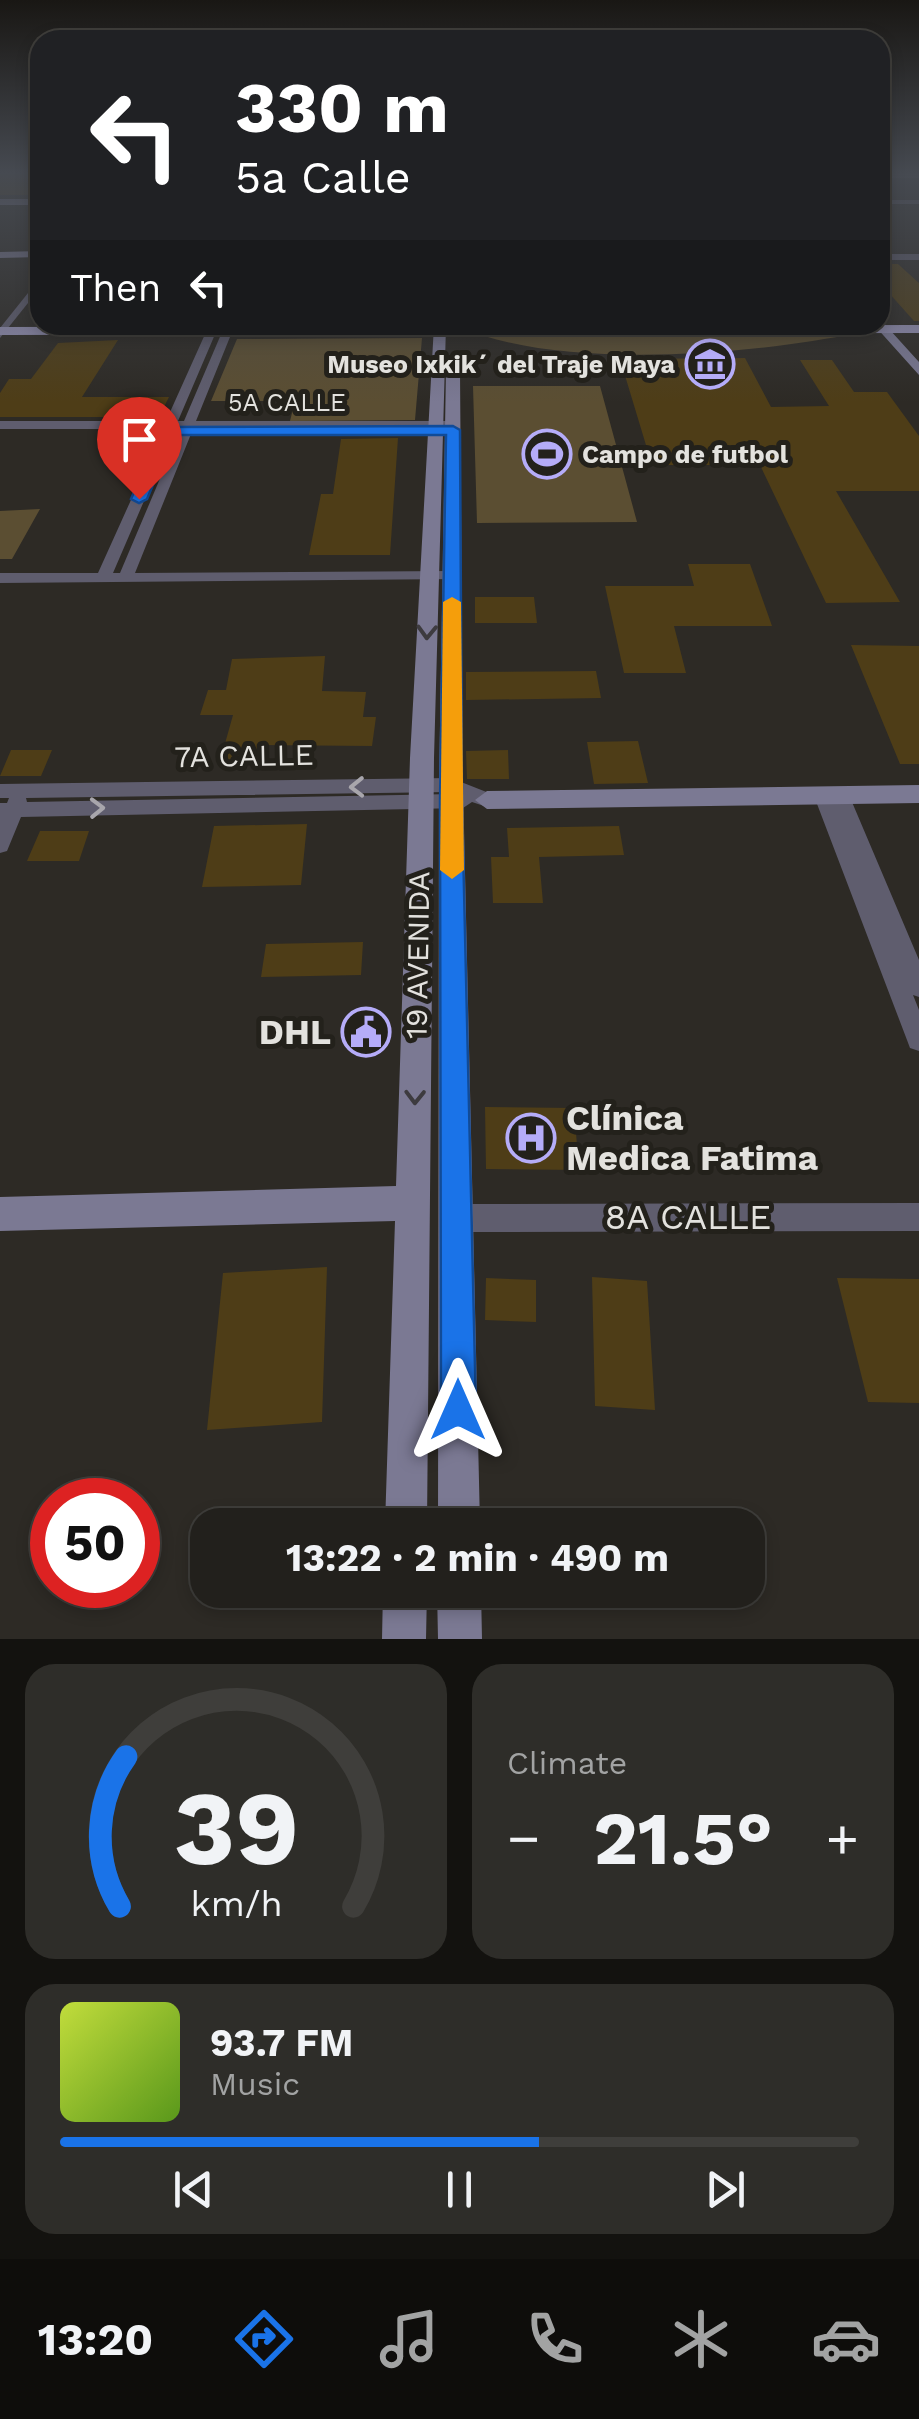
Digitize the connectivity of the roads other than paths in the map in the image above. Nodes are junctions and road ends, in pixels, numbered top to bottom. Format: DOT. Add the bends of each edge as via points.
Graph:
graph roads {
  1 [pos="0,256"];
  2 [pos="30,256"];
  3 [pos="890,257"];
  4 [pos="919,257"];
  5 [pos="30,293"];
  6 [pos="890,325"];
  7 [pos="30,326"];
  8 [pos="890,326"];
  9 [pos="890,326"];
  10 [pos="919,326"];
  11 [pos="3,327"];
  12 [pos="30,327"];
  13 [pos="216,335"];
  14 [pos="217,335"];
  15 [pos="446,335"];
  16 [pos="919,349"];
  17 [pos="919,370"];
  18 [pos="0,428"];
  19 [pos="170,428"];
  20 [pos="187,428"];
  21 [pos="444,428"];
  22 [pos="0,567"];
  23 [pos="128,571"];
  24 [pos="107,572"];
  25 [pos="441,572"];
  26 [pos="0,578"];
  27 [pos="451,794"];
  28 [pos="919,794"];
  29 [pos="422,795"];
  30 [pos="831,795"];
  31 [pos="7,799"];
  32 [pos="486,800"];
  33 [pos="0,845"];
  34 [pos="919,987"];
  35 [pos="919,1040"];
  36 [pos="413,1203"];
  37 [pos="0,1214"];
  38 [pos="919,1217"];
  39 [pos="458,1218"];
  40 [pos="406,1508"];
  41 [pos="459,1508"];
  42 [pos="405,1608"];
  43 [pos="460,1608"];
  44 [pos="404,1639"];
  45 [pos="460,1639"];
  1 -- 2 [label="main road"];
  3 -- 4 [label="street"];
  5 -- 11 [label="street"];
  6 -- 10 [label="main road"];
  7 -- 11 [label="main road"];
  8 -- 16 [label="main road"];
  9 -- 17 [label="main road"];
  11 -- 12 [label="main road"];
  13 -- 19 [label="street"];
  14 -- 20 [label="street"];
  15 -- 21 [label="main road, 19 AVENIDA"];
  18 -- 19 [label="street, 5A CALLE"];
  19 -- 20 [label="street, 5A CALLE"];
  19 -- 24 [label="street"];
  20 -- 21 [label="street, 5A CALLE"];
  20 -- 23 [label="street"];
  21 -- 25 [label="main road, 19 AVENIDA"];
  22 -- 24 [label="street"];
  23 -- 24 [label="street"];
  23 -- 25 [label="street"];
  24 -- 26 [label="street"];
  25 -- 27 [label="main road, 19 AVENIDA"];
  25 -- 29 [label="main road, 19 AVENIDA, one-way"];
  27 -- 29 [label="street, 7A CALLE"];
  27 -- 32 [label="street, 7A CALLE"];
  27 -- 39 [label="main road, 19 AVENIDA"];
  28 -- 30 [label="main road, 7A CALLE"];
  29 -- 31 [label="street, 7A CALLE"];
  29 -- 36 [label="main road, 19 AVENIDA, one-way"];
  30 -- 32 [label="main road, 7A CALLE"];
  30 -- 34 [label="street"];
  30 -- 35 [label="street"];
  31 -- 33 [label="street"];
  36 -- 37 [label="main road"];
  36 -- 40 [label="main road, 19 AVENIDA"];
  38 -- 39 [label="street, 8A CALLE"];
  39 -- 41 [label="main road, 19 AVENIDA"];
  42 -- 44 [label="main road"];
  43 -- 45 [label="main road"];
}
